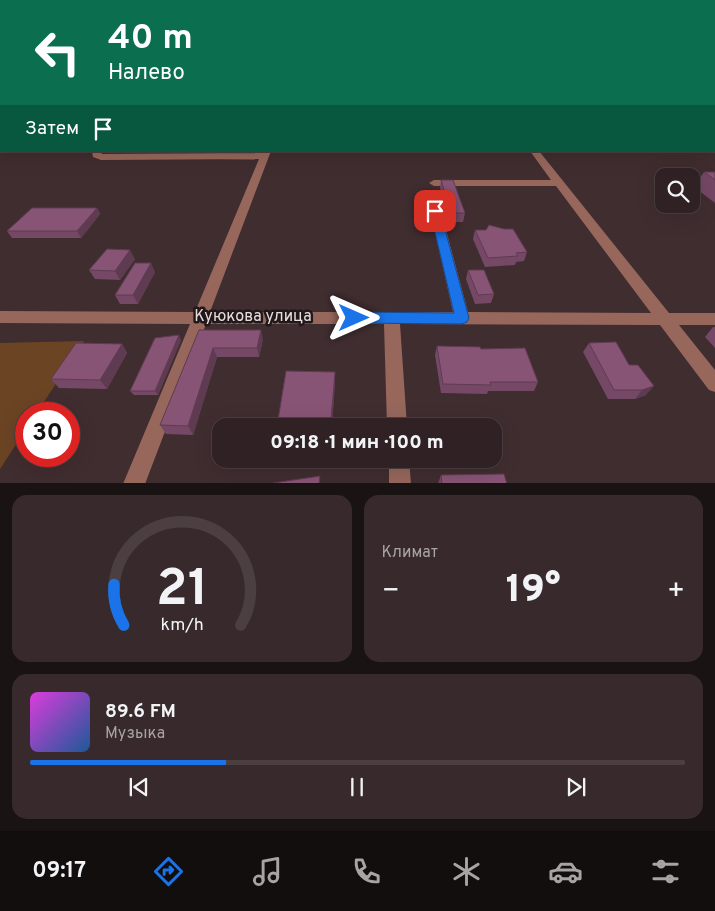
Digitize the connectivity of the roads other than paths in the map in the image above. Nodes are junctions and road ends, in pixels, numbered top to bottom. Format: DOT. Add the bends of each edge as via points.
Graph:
graph roads {
  1 [pos="96,152"];
  2 [pos="535,152"];
  3 [pos="266,154"];
  4 [pos="559,183"];
  5 [pos="0,317"];
  6 [pos="200,317"];
  7 [pos="392,318"];
  8 [pos="462,318"];
  9 [pos="666,318"];
  10 [pos="715,319"];
  11 [pos="715,384"];
  12 [pos="397,418"];
  13 [pos="399,468"];
  14 [pos="134,483"];
  15 [pos="400,483"];
  1 -- 3 [label="street" via="100,156"];
  2 -- 4 [label="street"];
  3 -- 6 [label="street"];
  4 -- 8 [label="street" via="432,188"];
  4 -- 9 [label="street"];
  5 -- 6 [label="street, Куюкова улица"];
  6 -- 7 [label="street, Куюкова улица"];
  6 -- 14 [label="street"];
  7 -- 8 [label="street, Куюкова улица"];
  7 -- 12 [label="street"];
  8 -- 9 [label="street, Куюкова улица"];
  9 -- 10 [label="street, Куюкова улица"];
  9 -- 11 [label="street"];
  13 -- 15 [label="street"];
}
